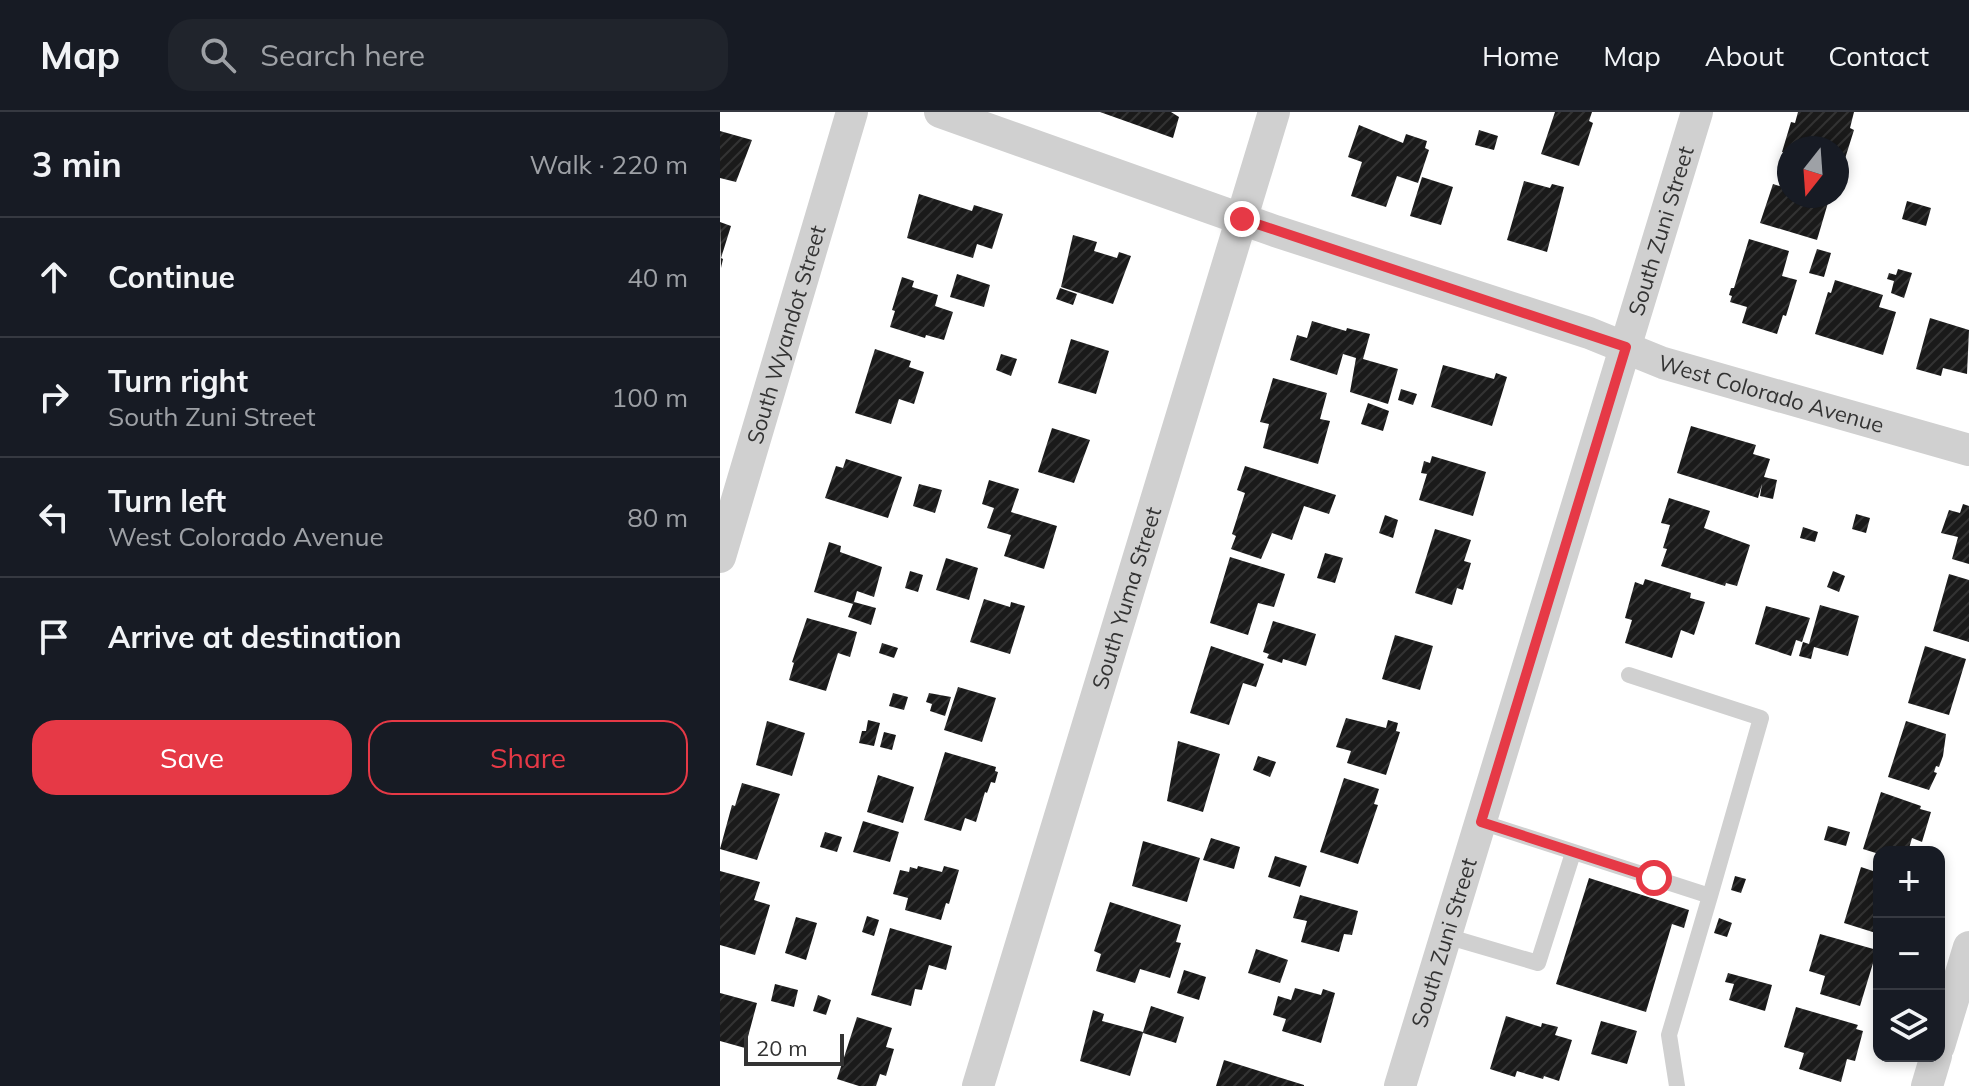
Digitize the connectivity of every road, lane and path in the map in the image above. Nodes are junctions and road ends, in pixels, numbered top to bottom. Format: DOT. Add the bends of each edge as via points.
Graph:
graph roads {
  1 [pos="852,112"];
  2 [pos="940,112"];
  3 [pos="1274,112"];
  4 [pos="1697,112"];
  5 [pos="1242,219"];
  6 [pos="1626,347"];
  7 [pos="1969,450"];
  8 [pos="720,557"];
  9 [pos="1629,675"];
  10 [pos="1481,822"];
  11 [pos="1573,853"];
  12 [pos="1710,896"];
  13 [pos="1446,936"];
  14 [pos="1969,947"];
  15 [pos="1945,1026"];
  16 [pos="1934,1062"];
  17 [pos="978,1086"];
  18 [pos="1400,1086"];
  19 [pos="1677,1086"];
  20 [pos="1927,1086"];
  1 -- 8 [label="street, South Wyandot Street"];
  2 -- 5 [label="street, West Colorado Avenue"];
  3 -- 5 [label="street, South Yuma Street"];
  4 -- 6 [label="street, South Zuni Street"];
  5 -- 6 [label="street, West Colorado Avenue"];
  5 -- 17 [label="street, South Yuma Street"];
  6 -- 7 [label="street, West Colorado Avenue" via="1663,363"];
  6 -- 10 [label="street, South Zuni Street"];
  9 -- 12 [label="lane" via="1761,718"];
  10 -- 11 [label="lane"];
  10 -- 13 [label="street, South Zuni Street"];
  11 -- 12 [label="lane"];
  11 -- 13 [label="lane" via="1538,963"];
  12 -- 19 [label="lane" via="1669,1035"];
  13 -- 18 [label="street, South Zuni Street"];
  14 -- 15 [label="street"];
  16 -- 20 [label="street"];
}
